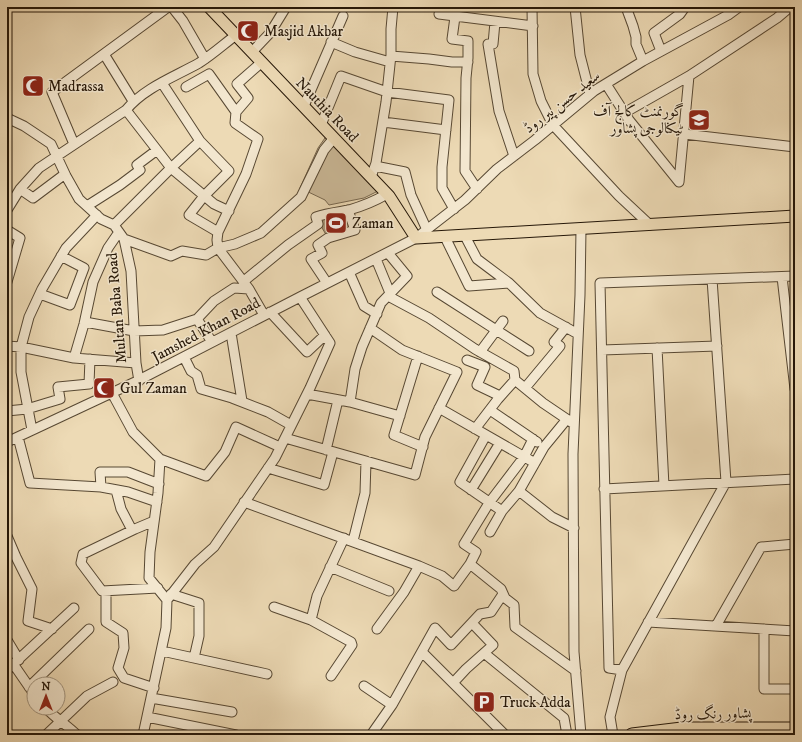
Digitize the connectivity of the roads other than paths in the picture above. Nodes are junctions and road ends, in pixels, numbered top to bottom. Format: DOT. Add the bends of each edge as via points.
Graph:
graph roads {
  1 [pos="168,7"];
  2 [pos="172,7"];
  3 [pos="209,7"];
  4 [pos="286,7"];
  5 [pos="393,7"];
  6 [pos="441,7"];
  7 [pos="532,7"];
  8 [pos="575,7"];
  9 [pos="626,7"];
  10 [pos="685,7"];
  11 [pos="738,7"];
  12 [pos="790,7"];
  13 [pos="343,16"];
  14 [pos="455,17"];
  15 [pos="496,22"];
  16 [pos="532,26"];
  17 [pos="236,35"];
  18 [pos="331,42"];
  19 [pos="661,51"];
  20 [pos="252,52"];
  21 [pos="104,54"];
  22 [pos="204,59"];
  23 [pos="391,59"];
  24 [pos="643,61"];
  25 [pos="262,62"];
  26 [pos="468,62"];
  27 [pos="689,76"];
  28 [pos="162,83"];
  29 [pos="606,84"];
  30 [pos="186,87"];
  31 [pos="387,92"];
  32 [pos="590,94"];
  33 [pos="133,101"];
  34 [pos="304,106"];
  35 [pos="126,110"];
  36 [pos="236,112"];
  37 [pos="624,113"];
  38 [pos="7,118"];
  39 [pos="383,122"];
  40 [pos="322,125"];
  41 [pos="553,125"];
  42 [pos="446,130"];
  43 [pos="684,134"];
  44 [pos="334,138"];
  45 [pos="200,142"];
  46 [pos="74,144"];
  47 [pos="795,147"];
  48 [pos="157,150"];
  49 [pos="56,156"];
  50 [pos="514,156"];
  51 [pos="374,166"];
  52 [pos="170,168"];
  53 [pos="64,174"];
  54 [pos="371,177"];
  55 [pos="20,189"];
  56 [pos="477,189"];
  57 [pos="387,194"];
  58 [pos="204,196"];
  59 [pos="87,206"];
  60 [pos="454,208"];
  61 [pos="7,210"];
  62 [pos="348,210"];
  63 [pos="229,211"];
  64 [pos="97,215"];
  65 [pos="795,216"];
  66 [pos="650,225"];
  67 [pos="581,229"];
  68 [pos="7,230"];
  69 [pos="427,230"];
  70 [pos="119,232"];
  71 [pos="218,232"];
  72 [pos="465,236"];
  73 [pos="445,237"];
  74 [pos="416,238"];
  75 [pos="218,248"];
  76 [pos="388,253"];
  77 [pos="61,256"];
  78 [pos="376,259"];
  79 [pos="349,272"];
  80 [pos="795,276"];
  81 [pos="782,277"];
  82 [pos="712,279"];
  83 [pos="7,282"];
  84 [pos="327,283"];
  85 [pos="509,283"];
  86 [pos="247,285"];
  87 [pos="437,292"];
  88 [pos="40,294"];
  89 [pos="389,295"];
  90 [pos="300,297"];
  91 [pos="267,314"];
  92 [pos="377,314"];
  93 [pos="197,319"];
  94 [pos="503,321"];
  95 [pos="85,322"];
  96 [pos="566,327"];
  97 [pos="370,328"];
  98 [pos="496,330"];
  99 [pos="134,331"];
  100 [pos="231,333"];
  101 [pos="578,334"];
  102 [pos="325,335"];
  103 [pos="212,342"];
  104 [pos="7,346"];
  105 [pos="717,346"];
  106 [pos="21,347"];
  107 [pos="658,348"];
  108 [pos="602,350"];
  109 [pos="529,351"];
  110 [pos="480,352"];
  111 [pos="418,356"];
  112 [pos="184,357"];
  113 [pos="74,358"];
  114 [pos="90,359"];
  115 [pos="467,360"];
  116 [pos="136,363"];
  117 [pos="515,380"];
  118 [pos="139,381"];
  119 [pos="525,388"];
  120 [pos="795,389"];
  121 [pos="112,393"];
  122 [pos="307,394"];
  123 [pos="500,396"];
  124 [pos="338,400"];
  125 [pos="242,401"];
  126 [pos="350,402"];
  127 [pos="439,408"];
  128 [pos="27,409"];
  129 [pos="490,410"];
  130 [pos="7,411"];
  131 [pos="400,416"];
  132 [pos="571,422"];
  133 [pos="291,425"];
  134 [pos="475,429"];
  135 [pos="32,430"];
  136 [pos="486,435"];
  137 [pos="18,437"];
  138 [pos="285,438"];
  139 [pos="533,439"];
  140 [pos="7,442"];
  141 [pos="500,443"];
  142 [pos="423,446"];
  143 [pos="280,447"];
  144 [pos="544,447"];
  145 [pos="330,451"];
  146 [pos="524,457"];
  147 [pos="160,459"];
  148 [pos="366,461"];
  149 [pos="535,463"];
  150 [pos="268,468"];
  151 [pos="795,479"];
  152 [pos="726,482"];
  153 [pos="159,484"];
  154 [pos="664,486"];
  155 [pos="101,487"];
  156 [pos="604,489"];
  157 [pos="116,490"];
  158 [pos="471,490"];
  159 [pos="519,491"];
  160 [pos="157,502"];
  161 [pos="244,502"];
  162 [pos="490,503"];
  163 [pos="502,511"];
  164 [pos="154,521"];
  165 [pos="574,528"];
  166 [pos="132,530"];
  167 [pos="490,532"];
  168 [pos="7,536"];
  169 [pos="348,539"];
  170 [pos="795,544"];
  171 [pos="470,564"];
  172 [pos="419,566"];
  173 [pos="330,567"];
  174 [pos="158,588"];
  175 [pos="389,590"];
  176 [pos="106,591"];
  177 [pos="503,594"];
  178 [pos="169,597"];
  179 [pos="274,607"];
  180 [pos="74,608"];
  181 [pos="311,620"];
  182 [pos="648,622"];
  183 [pos="472,623"];
  184 [pos="716,626"];
  185 [pos="52,629"];
  186 [pos="90,629"];
  187 [pos="377,629"];
  188 [pos="764,629"];
  189 [pos="795,631"];
  190 [pos="7,640"];
  191 [pos="162,651"];
  192 [pos="422,652"];
  193 [pos="484,653"];
  194 [pos="194,658"];
  195 [pos="13,665"];
  196 [pos="622,670"];
  197 [pos="576,671"];
  198 [pos="267,674"];
  199 [pos="46,676"];
  200 [pos="331,676"];
  201 [pos="113,682"];
  202 [pos="26,683"];
  203 [pos="453,683"];
  204 [pos="364,686"];
  205 [pos="154,688"];
  206 [pos="795,689"];
  207 [pos="151,698"];
  208 [pos="392,705"];
  209 [pos="232,712"];
  210 [pos="55,716"];
  211 [pos="147,717"];
  212 [pos="60,721"];
  213 [pos="795,724"];
  214 [pos="780,729"];
  215 [pos="795,729"];
  216 [pos="46,735"];
  217 [pos="77,735"];
  218 [pos="143,735"];
  219 [pos="236,735"];
  220 [pos="371,735"];
  221 [pos="505,735"];
  222 [pos="567,735"];
  223 [pos="581,735"];
  224 [pos="613,735"];
  225 [pos="632,735"];
  1 -- 21 [label="street"];
  2 -- 22 [label="street" via="183,21"];
  3 -- 17 [label="main road, Nauthia Road"];
  4 -- 20 [label="street" via="270,33"];
  5 -- 23 [label="street"];
  6 -- 14 [label="street" via="439,14"];
  7 -- 16 [label="street"];
  8 -- 32 [label="street" via="580,56"];
  9 -- 24 [label="street"];
  10 -- 19 [label="street" via="680,14 654,33"];
  11 -- 19 [label="street, سعید حسن پیر روڈ"];
  12 -- 27 [label="street"];
  13 -- 18 [label="street"];
  14 -- 15 [label="street"];
  14 -- 26 [label="street" via="452,39 468,41"];
  15 -- 16 [label="street"];
  15 -- 50 [label="street" via="493,44 488,44 490,60 499,111"];
  16 -- 41 [label="street" via="533,74 540,101"];
  17 -- 20 [label="main road, Nauthia Road"];
  17 -- 22 [label="street"];
  18 -- 23 [label="street" via="355,52"];
  18 -- 34 [label="street"];
  19 -- 24 [label="street, سعید حسن پیر روڈ"];
  20 -- 25 [label="main road, Nauthia Road"];
  21 -- 33 [label="street"];
  21 -- 46 [label="street" via="52,92"];
  22 -- 28 [label="street"];
  23 -- 26 [label="street"];
  23 -- 31 [label="street"];
  24 -- 29 [label="street, سعید حسن پیر روڈ"];
  25 -- 34 [label="main road, Nauthia Road"];
  25 -- 36 [label="street" via="237,84 248,98"];
  26 -- 56 [label="street" via="465,171"];
  27 -- 37 [label="street"];
  27 -- 43 [label="street"];
  28 -- 33 [label="street"];
  28 -- 45 [label="street"];
  29 -- 32 [label="street, سعید حسن پیر روڈ"];
  29 -- 37 [label="street"];
  30 -- 36 [label="street" via="209,74"];
  31 -- 39 [label="street"];
  31 -- 40 [label="street" via="341,76"];
  31 -- 42 [label="street" via="449,100"];
  32 -- 41 [label="street, سعید حسن پیر روڈ"];
  33 -- 35 [label="street"];
  34 -- 40 [label="main road, Nauthia Road"];
  35 -- 46 [label="street"];
  35 -- 48 [label="street"];
  36 -- 63 [label="street" via="235,123 258,139"];
  37 -- 43 [label="street" via="679,182"];
  38 -- 49 [label="street" via="51,144"];
  39 -- 42 [label="street"];
  39 -- 51 [label="street"];
  40 -- 44 [label="main road, Nauthia Road"];
  41 -- 50 [label="street, سعید حسن پیر روڈ"];
  41 -- 66 [label="street" via="619,196"];
  42 -- 60 [label="street" via="442,188"];
  43 -- 47 [label="street"];
  44 -- 54 [label="main road, Nauthia Road"];
  44 -- 75 [label="street" via="324,150 301,197 261,233 236,244"];
  45 -- 52 [label="street"];
  45 -- 58 [label="street" via="229,171"];
  46 -- 49 [label="street"];
  48 -- 52 [label="street"];
  48 -- 59 [label="street" via="137,165 140,170"];
  49 -- 53 [label="street"];
  49 -- 55 [label="street" via="39,168"];
  50 -- 56 [label="street, سعید حسن پیر روڈ"];
  51 -- 54 [label="street"];
  51 -- 69 [label="street" via="405,172 411,195"];
  52 -- 58 [label="street"];
  52 -- 70 [label="street"];
  53 -- 55 [label="street" via="33,198"];
  53 -- 59 [label="street" via="78,199"];
  54 -- 57 [label="main road, Nauthia Road"];
  55 -- 61 [label="street"];
  56 -- 60 [label="street, سعید حسن پیر روڈ"];
  57 -- 62 [label="street" via="374,202"];
  57 -- 74 [label="main road, Nauthia Road"];
  58 -- 63 [label="street"];
  58 -- 71 [label="street" via="189,215"];
  59 -- 64 [label="street"];
  60 -- 69 [label="street, سعید حسن پیر روڈ"];
  62 -- 84 [label="street" via="355,230 328,238 318,245 322,253 311,259"];
  62 -- 86 [label="street" via="316,217 318,224 288,245"];
  63 -- 71 [label="street"];
  64 -- 70 [label="street"];
  64 -- 77 [label="street"];
  65 -- 66 [label="main road"];
  66 -- 67 [label="main road"];
  67 -- 72 [label="main road"];
  67 -- 101 [label="street"];
  68 -- 83 [label="street" via="20,238"];
  69 -- 74 [label="street, سعید حسن پیر روڈ"];
  70 -- 75 [label="street" via="171,256 182,251 206,255"];
  70 -- 95 [label="street" via="108,248 93,282"];
  70 -- 99 [label="street, Multan Baba Road" via="131,271"];
  71 -- 75 [label="street"];
  72 -- 73 [label="main road"];
  72 -- 85 [label="street" via="477,259"];
  73 -- 74 [label="main road"];
  73 -- 85 [label="street" via="469,286"];
  74 -- 76 [label="street, Jamshed Khan Road"];
  75 -- 86 [label="street"];
  76 -- 78 [label="street, Jamshed Khan Road"];
  76 -- 89 [label="street" via="407,276"];
  77 -- 88 [label="street"];
  77 -- 88 [label="street" via="84,268 70,305"];
  78 -- 79 [label="street, Jamshed Khan Road"];
  78 -- 89 [label="street"];
  79 -- 84 [label="street, Jamshed Khan Road"];
  79 -- 92 [label="street" via="364,306"];
  80 -- 81 [label="street"];
  81 -- 82 [label="street"];
  81 -- 120 [label="street"];
  82 -- 105 [label="street"];
  82 -- 108 [label="street" via="600,283"];
  84 -- 90 [label="street, Jamshed Khan Road"];
  85 -- 96 [label="street" via="540,313"];
  86 -- 91 [label="street"];
  86 -- 93 [label="street" via="234,288 214,301"];
  87 -- 98 [label="street"];
  88 -- 106 [label="street" via="29,317"];
  89 -- 92 [label="street" via="381,303"];
  89 -- 110 [label="street"];
  90 -- 91 [label="street, Jamshed Khan Road"];
  90 -- 102 [label="street"];
  91 -- 100 [label="street, Jamshed Khan Road"];
  91 -- 102 [label="street" via="307,352"];
  92 -- 97 [label="street"];
  93 -- 99 [label="street" via="163,330"];
  93 -- 103 [label="street"];
  94 -- 98 [label="street"];
  95 -- 99 [label="street"];
  95 -- 113 [label="street"];
  96 -- 101 [label="street"];
  96 -- 119 [label="street" via="554,342 560,346"];
  97 -- 111 [label="street" via="402,350"];
  97 -- 126 [label="street" via="355,368"];
  98 -- 109 [label="street"];
  98 -- 110 [label="street"];
  99 -- 116 [label="street, Multan Baba Road"];
  100 -- 103 [label="street, Jamshed Khan Road"];
  100 -- 125 [label="street"];
  101 -- 132 [label="street"];
  102 -- 122 [label="street" via="330,343"];
  103 -- 112 [label="street, Jamshed Khan Road"];
  104 -- 106 [label="street"];
  105 -- 107 [label="street"];
  105 -- 152 [label="street"];
  106 -- 113 [label="street"];
  106 -- 128 [label="street" via="21,372"];
  107 -- 108 [label="street"];
  107 -- 154 [label="street"];
  108 -- 156 [label="street"];
  110 -- 117 [label="street" via="514,371"];
  111 -- 127 [label="street" via="457,372"];
  111 -- 131 [label="street"];
  112 -- 118 [label="street, Jamshed Khan Road"];
  112 -- 125 [label="street" via="191,372 196,375 201,389"];
  113 -- 114 [label="street"];
  114 -- 116 [label="street"];
  114 -- 128 [label="street" via="89,384 58,387 60,399"];
  115 -- 123 [label="street" via="485,367 477,385"];
  116 -- 118 [label="street, Multan Baba Road"];
  117 -- 119 [label="street"];
  117 -- 123 [label="street"];
  118 -- 121 [label="street, Jamshed Khan Road"];
  119 -- 132 [label="street"];
  121 -- 135 [label="street, Jamshed Khan Road"];
  121 -- 147 [label="street" via="133,432"];
  122 -- 124 [label="street"];
  122 -- 133 [label="street"];
  123 -- 129 [label="street"];
  124 -- 126 [label="street"];
  124 -- 145 [label="street"];
  125 -- 133 [label="street"];
  126 -- 131 [label="street"];
  127 -- 134 [label="street"];
  127 -- 142 [label="street"];
  128 -- 130 [label="street"];
  128 -- 135 [label="street"];
  129 -- 134 [label="street"];
  129 -- 139 [label="street"];
  131 -- 142 [label="street" via="394,435"];
  132 -- 144 [label="street"];
  132 -- 165 [label="street"];
  133 -- 138 [label="street"];
  134 -- 136 [label="street"];
  135 -- 137 [label="street, Jamshed Khan Road"];
  136 -- 141 [label="street"];
  136 -- 158 [label="street" via="460,482"];
  137 -- 140 [label="street, Jamshed Khan Road"];
  137 -- 155 [label="street" via="30,483"];
  138 -- 143 [label="street"];
  138 -- 145 [label="street"];
  139 -- 144 [label="street"];
  139 -- 146 [label="street"];
  141 -- 146 [label="street"];
  141 -- 158 [label="street"];
  142 -- 148 [label="street" via="415,475"];
  143 -- 147 [label="street" via="236,427 225,452 206,476"];
  143 -- 150 [label="street"];
  144 -- 149 [label="street"];
  145 -- 148 [label="street"];
  145 -- 150 [label="street" via="324,485"];
  146 -- 149 [label="street"];
  146 -- 162 [label="street"];
  147 -- 153 [label="street"];
  148 -- 169 [label="street" via="365,493"];
  149 -- 159 [label="street"];
  150 -- 161 [label="street"];
  151 -- 152 [label="street"];
  152 -- 154 [label="street"];
  152 -- 182 [label="street"];
  153 -- 155 [label="street" via="128,472 100,472"];
  153 -- 160 [label="street"];
  154 -- 156 [label="street"];
  155 -- 157 [label="street"];
  156 -- 196 [label="street" via="609,668"];
  157 -- 160 [label="street"];
  157 -- 166 [label="street" via="121,509"];
  158 -- 162 [label="street"];
  159 -- 163 [label="street"];
  159 -- 165 [label="street" via="552,517"];
  160 -- 164 [label="street"];
  161 -- 169 [label="street"];
  161 -- 178 [label="street" via="214,547 195,564"];
  162 -- 163 [label="street"];
  162 -- 171 [label="street" via="464,544 476,552"];
  163 -- 167 [label="street"];
  164 -- 166 [label="street"];
  164 -- 174 [label="street" via="149,578"];
  165 -- 197 [label="street"];
  166 -- 176 [label="street" via="83,554 81,563 102,591"];
  168 -- 185 [label="street" via="32,589 28,621"];
  169 -- 172 [label="street"];
  169 -- 173 [label="street"];
  170 -- 184 [label="street" via="761,547"];
  171 -- 172 [label="street" via="454,586 442,576"];
  171 -- 177 [label="street" via="501,589"];
  172 -- 187 [label="street"];
  173 -- 175 [label="street"];
  173 -- 181 [label="street" via="317,596"];
  174 -- 176 [label="street"];
  174 -- 178 [label="street"];
  176 -- 205 [label="street" via="106,622 123,633 124,648 118,668 124,678"];
  177 -- 183 [label="street" via="491,612 480,614"];
  177 -- 197 [label="street" via="514,605 515,627"];
  178 -- 191 [label="street"];
  178 -- 194 [label="street" via="199,603"];
  179 -- 181 [label="street"];
  180 -- 185 [label="street"];
  181 -- 200 [label="street" via="352,643"];
  182 -- 184 [label="street"];
  182 -- 196 [label="street"];
  183 -- 192 [label="street" via="452,645 435,628"];
  183 -- 193 [label="street" via="493,645"];
  184 -- 188 [label="street"];
  185 -- 195 [label="street"];
  186 -- 199 [label="street"];
  188 -- 189 [label="street"];
  188 -- 206 [label="street" via="764,689"];
  190 -- 195 [label="street"];
  191 -- 194 [label="street"];
  191 -- 205 [label="street"];
  192 -- 203 [label="street"];
  192 -- 208 [label="street"];
  193 -- 203 [label="street"];
  193 -- 222 [label="street" via="564,718"];
  194 -- 198 [label="street"];
  195 -- 202 [label="street"];
  196 -- 224 [label="street" via="610,717"];
  197 -- 223 [label="street"];
  201 -- 212 [label="street" via="87,696"];
  203 -- 221 [label="street"];
  204 -- 208 [label="street"];
  205 -- 207 [label="street"];
  207 -- 209 [label="street"];
  207 -- 211 [label="street"];
  208 -- 220 [label="street"];
  210 -- 212 [label="street"];
  211 -- 218 [label="street"];
  211 -- 219 [label="street"];
  212 -- 216 [label="street"];
  212 -- 217 [label="street"];
  213 -- 214 [label="highway"];
  214 -- 215 [label="highway, پشاور رنگ روڈ"];
  214 -- 225 [label="highway, پشاور رنگ روڈ" via="682,729"];
}
